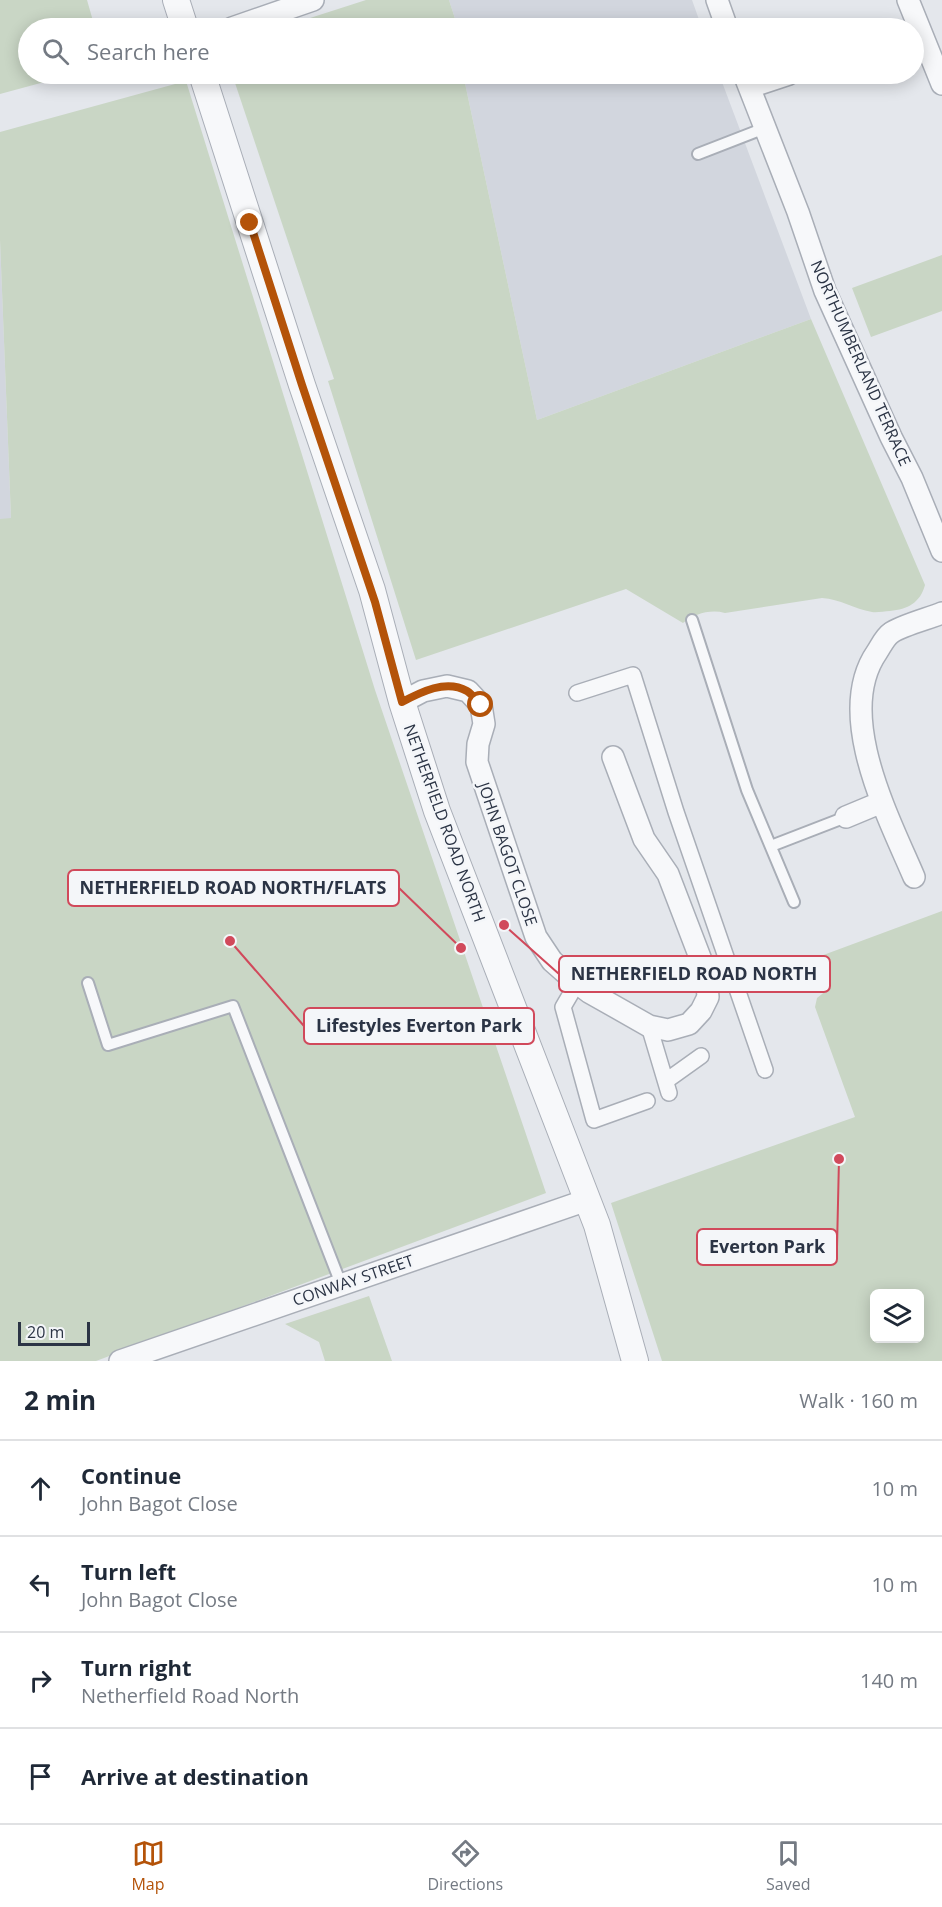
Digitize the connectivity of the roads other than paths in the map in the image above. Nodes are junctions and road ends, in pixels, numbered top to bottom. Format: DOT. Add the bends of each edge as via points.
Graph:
graph roads {
  1 [pos="176,0"];
  2 [pos="313,0"];
  3 [pos="717,0"];
  4 [pos="908,0"];
  5 [pos="182,18"];
  6 [pos="261,18"];
  7 [pos="723,18"];
  8 [pos="913,18"];
  9 [pos="924,45"];
  10 [pos="205,84"];
  11 [pos="748,84"];
  12 [pos="942,84"];
  13 [pos="765,128"];
  14 [pos="698,154"];
  15 [pos="942,551"];
  16 [pos="942,613"];
  17 [pos="692,620"];
  18 [pos="577,693"];
  19 [pos="402,702"];
  20 [pos="613,758"];
  21 [pos="882,802"];
  22 [pos="846,817"];
  23 [pos="771,846"];
  24 [pos="914,877"];
  25 [pos="794,902"];
  26 [pos="88,983"];
  27 [pos="577,983"];
  28 [pos="650,1026"];
  29 [pos="701,1056"];
  30 [pos="765,1070"];
  31 [pos="646,1101"];
  32 [pos="587,1200"];
  33 [pos="341,1284"];
  34 [pos="120,1361"];
  35 [pos="635,1361"];
  1 -- 5 [label="street"];
  2 -- 6 [label="street"];
  3 -- 7 [label="street"];
  4 -- 8 [label="street"];
  9 -- 12 [label="street"];
  10 -- 19 [label="street, NETHERFIELD ROAD NORTH" via="375,602"];
  11 -- 13 [label="street, NORTHUMBERLAND TERRACE"];
  13 -- 14 [label="lane"];
  13 -- 15 [label="street, NORTHUMBERLAND TERRACE" via="825,291"];
  16 -- 21 [label="street" via="890,633 868,665 860,702 862,737"];
  17 -- 23 [label="lane" via="747,790"];
  18 -- 30 [label="street" via="633,675"];
  19 -- 27 [label="street, JOHN BAGOT CLOSE" via="423,691 447,686 468,691 481,705 484,724 477,762 529,921 552,961"];
  19 -- 32 [label="street, NETHERFIELD ROAD NORTH" via="437,811"];
  20 -- 28 [label="street, JOHN BAGOT CLOSE" via="644,839 668,874 706,973 708,997 689,1024 668,1030"];
  21 -- 22 [label="street"];
  21 -- 24 [label="street"];
  22 -- 23 [label="lane"];
  23 -- 25 [label="lane"];
  26 -- 33 [label="lane" via="108,1045 233,1006"];
  27 -- 28 [label="street, JOHN BAGOT CLOSE"];
  27 -- 31 [label="street" via="563,1007 594,1120"];
  28 -- 29 [label="street" via="668,1087"];
  32 -- 33 [label="street, CONWAY STREET"];
  32 -- 35 [label="street, NETHERFIELD ROAD NORTH"];
  33 -- 34 [label="street, CONWAY STREET"];
}
